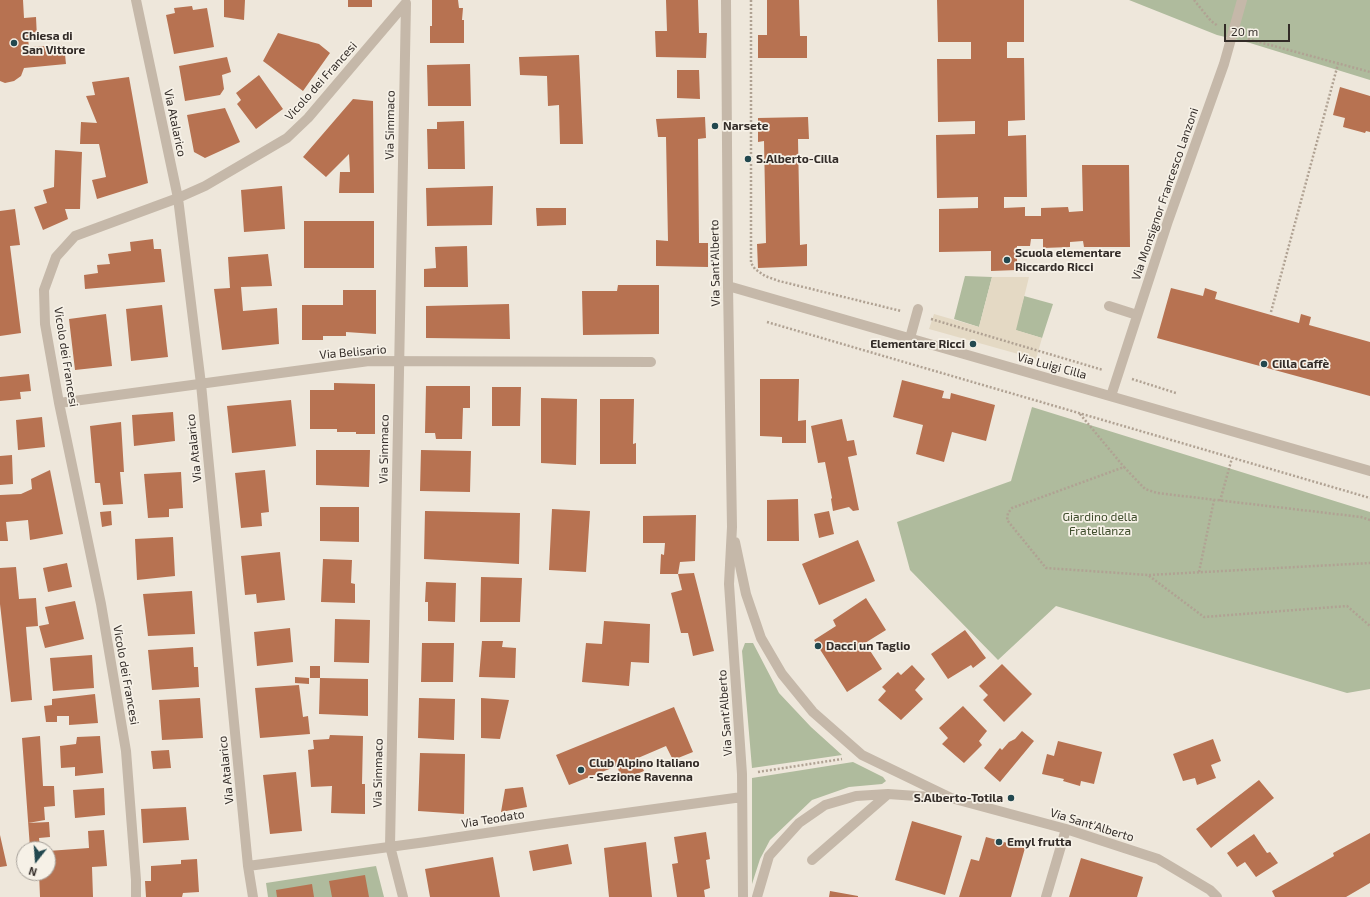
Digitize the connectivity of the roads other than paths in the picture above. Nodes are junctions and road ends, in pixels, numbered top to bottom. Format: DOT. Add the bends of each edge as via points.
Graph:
graph roads {
  1 [pos="136,0"];
  2 [pos="726,0"];
  3 [pos="1242,0"];
  4 [pos="406,2"];
  5 [pos="178,198"];
  6 [pos="728,286"];
  7 [pos="1109,306"];
  8 [pos="917,312"];
  9 [pos="1137,315"];
  10 [pos="910,338"];
  11 [pos="399,361"];
  12 [pos="651,362"];
  13 [pos="201,384"];
  14 [pos="1111,396"];
  15 [pos="59,403"];
  16 [pos="1370,471"];
  17 [pos="732,527"];
  18 [pos="888,794"];
  19 [pos="742,797"];
  20 [pos="951,798"];
  21 [pos="1066,829"];
  22 [pos="390,846"];
  23 [pos="812,860"];
  24 [pos="248,866"];
  25 [pos="136,897"];
  26 [pos="253,897"];
  27 [pos="403,897"];
  28 [pos="743,897"];
  29 [pos="757,897"];
  30 [pos="1046,897"];
  31 [pos="1217,897"];
  1 -- 5 [label="street, Via Atalarico"];
  2 -- 6 [label="street, Via Sant'Alberto"];
  3 -- 9 [label="street, Via Monsignor Francesco Lanzoni" via="1224,64"];
  4 -- 5 [label="street, Vicolo dei Francesi" via="308,118 287,138 205,186"];
  4 -- 11 [label="street, Via Simmaco"];
  5 -- 13 [label="street, Via Atalarico"];
  5 -- 15 [label="street, Vicolo dei Francesi" via="75,236 56,257 44,290 45,324"];
  6 -- 10 [label="street, Via Luigi Cilla"];
  6 -- 17 [label="street, Via Sant'Alberto"];
  7 -- 9 [label="street"];
  8 -- 10 [label="street"];
  9 -- 14 [label="street, Via Monsignor Francesco Lanzoni"];
  10 -- 14 [label="street, Via Luigi Cilla"];
  11 -- 12 [label="street, Via Belisario"];
  11 -- 13 [label="street, Via Belisario" via="369,361"];
  11 -- 22 [label="street, Via Simmaco"];
  13 -- 15 [label="street, Via Belisario"];
  13 -- 24 [label="street, Via Atalarico"];
  14 -- 16 [label="street, Via Luigi Cilla"];
  15 -- 25 [label="street, Vicolo dei Francesi" via="101,604 126,751"];
  17 -- 19 [label="street, Via Sant'Alberto" via="729,584"];
  17 -- 20 [label="street, Via Sant'Alberto" via="746,594 761,638 782,674 813,712 862,755"];
  18 -- 20 [label="street, Via Sant'Alberto"];
  18 -- 23 [label="street"];
  18 -- 29 [label="street, Via Sant'Alberto" via="856,796 825,805 799,823 769,856"];
  19 -- 22 [label="street, Via Teodato"];
  19 -- 28 [label="street, Via Sant'Alberto"];
  20 -- 21 [label="street, Via Sant'Alberto"];
  21 -- 30 [label="street"];
  21 -- 31 [label="street, Via Sant'Alberto" via="1158,859 1210,890"];
  22 -- 24 [label="street, Via Teodato"];
  22 -- 27 [label="street, Via Simmaco"];
  24 -- 26 [label="street, Via Atalarico"];
}
